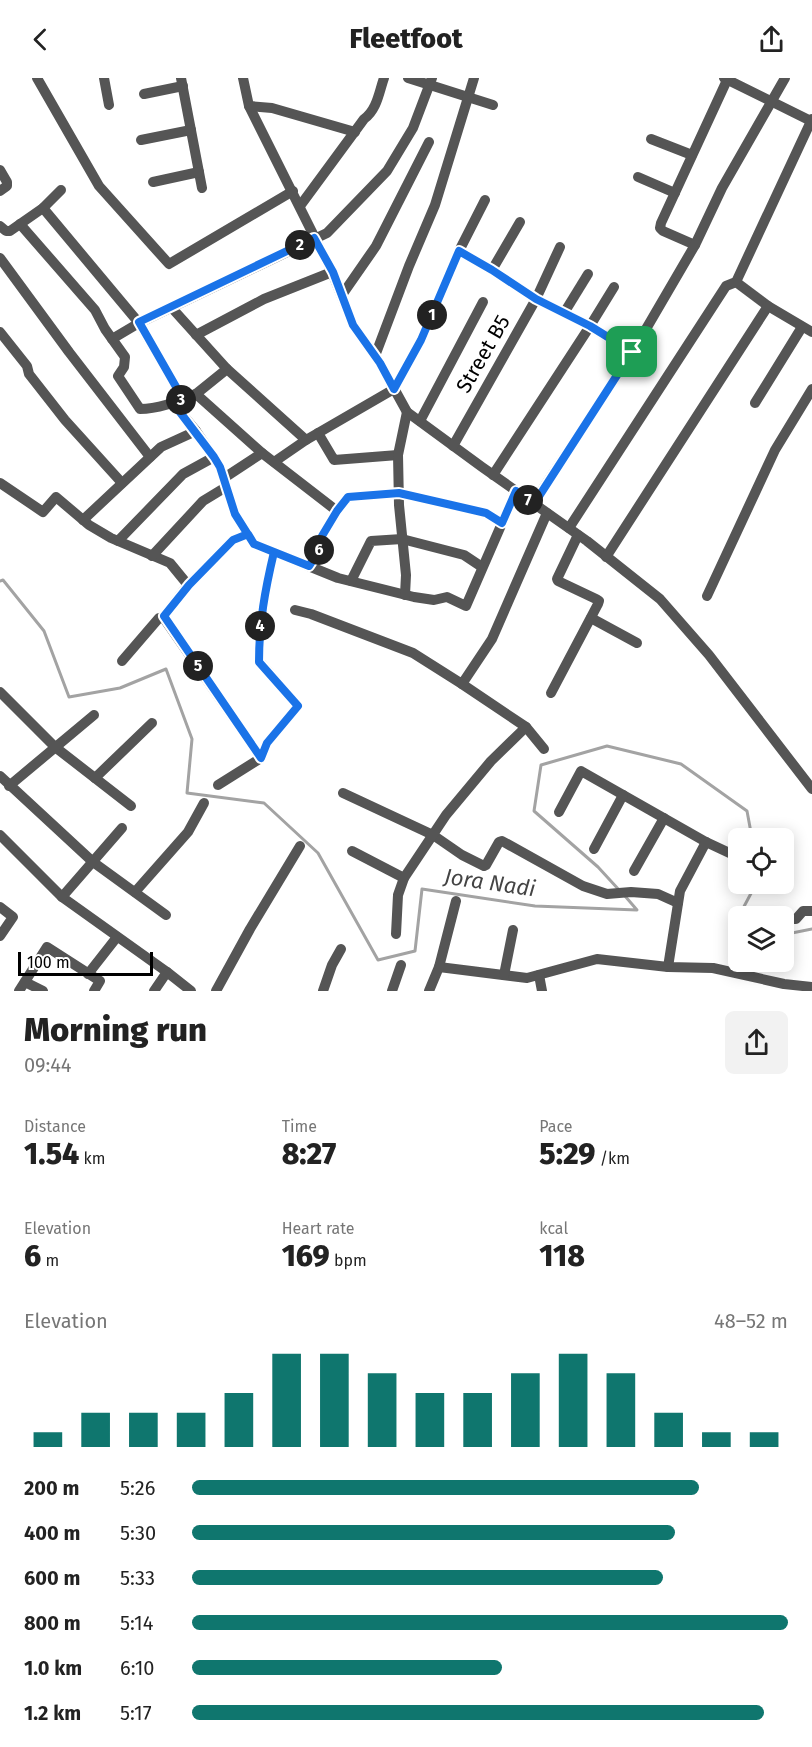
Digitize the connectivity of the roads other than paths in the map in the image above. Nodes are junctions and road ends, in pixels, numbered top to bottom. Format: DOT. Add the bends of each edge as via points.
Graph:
graph roads {
  1 [pos="37,78"];
  2 [pos="104,78"];
  3 [pos="243,78"];
  4 [pos="384,78"];
  5 [pos="408,78"];
  6 [pos="474,78"];
  7 [pos="727,78"];
  8 [pos="785,78"];
  9 [pos="182,82"];
  10 [pos="431,82"];
  11 [pos="144,94"];
  12 [pos="470,96"];
  13 [pos="772,101"];
  14 [pos="109,105"];
  15 [pos="493,105"];
  16 [pos="249,106"];
  17 [pos="811,120"];
  18 [pos="191,130"];
  19 [pos="355,132"];
  20 [pos="651,139"];
  21 [pos="141,140"];
  22 [pos="429,142"];
  23 [pos="692,155"];
  24 [pos="0,170"];
  25 [pos="199,172"];
  26 [pos="638,177"];
  27 [pos="153,182"];
  28 [pos="202,188"];
  29 [pos="61,190"];
  30 [pos="293,191"];
  31 [pos="0,192"];
  32 [pos="675,193"];
  33 [pos="485,200"];
  34 [pos="300,206"];
  35 [pos="42,208"];
  36 [pos="520,222"];
  37 [pos="20,224"];
  38 [pos="1,229"];
  39 [pos="314,238"];
  40 [pos="695,245"];
  41 [pos="560,248"];
  42 [pos="459,251"];
  43 [pos="0,258"];
  44 [pos="492,270"];
  45 [pos="333,272"];
  46 [pos="588,274"];
  47 [pos="736,282"];
  48 [pos="614,287"];
  49 [pos="342,295"];
  50 [pos="536,299"];
  51 [pos="483,302"];
  52 [pos="768,306"];
  53 [pos="171,307"];
  54 [pos="564,313"];
  55 [pos="139,322"];
  56 [pos="590,326"];
  57 [pos="807,329"];
  58 [pos="0,332"];
  59 [pos="196,335"];
  60 [pos="112,339"];
  61 [pos="632,352"];
  62 [pos="375,356"];
  63 [pos="227,369"];
  64 [pos="394,389"];
  65 [pos="812,389"];
  66 [pos="196,394"];
  67 [pos="178,401"];
  68 [pos="755,403"];
  69 [pos="407,412"];
  70 [pos="420,421"];
  71 [pos="196,431"];
  72 [pos="318,433"];
  73 [pos="306,440"];
  74 [pos="453,446"];
  75 [pos="262,453"];
  76 [pos="398,455"];
  77 [pos="150,456"];
  78 [pos="214,457"];
  79 [pos="274,462"];
  80 [pos="493,475"];
  81 [pos="225,482"];
  82 [pos="0,483"];
  83 [pos="122,483"];
  84 [pos="516,491"];
  85 [pos="399,493"];
  86 [pos="534,504"];
  87 [pos="337,511"];
  88 [pos="547,513"];
  89 [pos="83,520"];
  90 [pos="502,523"];
  91 [pos="569,528"];
  92 [pos="248,534"];
  93 [pos="578,535"];
  94 [pos="402,539"];
  95 [pos="118,541"];
  96 [pos="274,552"];
  97 [pos="152,556"];
  98 [pos="606,557"];
  99 [pos="309,566"];
  100 [pos="482,567"];
  101 [pos="351,581"];
  102 [pos="189,585"];
  103 [pos="405,595"];
  104 [pos="706,596"];
  105 [pos="295,610"];
  106 [pos="164,616"];
  107 [pos="591,618"];
  108 [pos="637,643"];
  109 [pos="122,661"];
  110 [pos="462,684"];
  111 [pos="0,692"];
  112 [pos="551,693"];
  113 [pos="94,715"];
  114 [pos="152,723"];
  115 [pos="526,727"];
  116 [pos="55,747"];
  117 [pos="544,749"];
  118 [pos="261,758"];
  119 [pos="0,776"];
  120 [pos="95,778"];
  121 [pos="218,785"];
  122 [pos="9,786"];
  123 [pos="812,789"];
  124 [pos="344,793"];
  125 [pos="623,795"];
  126 [pos="204,803"];
  127 [pos="131,806"];
  128 [pos="559,812"];
  129 [pos="664,818"];
  130 [pos="122,828"];
  131 [pos="0,835"];
  132 [pos="433,835"];
  133 [pos="706,842"];
  134 [pos="300,846"];
  135 [pos="594,849"];
  136 [pos="352,851"];
  137 [pos="728,852"];
  138 [pos="93,862"];
  139 [pos="634,871"];
  140 [pos="405,878"];
  141 [pos="135,892"];
  142 [pos="62,897"];
  143 [pos="456,901"];
  144 [pos="678,903"];
  145 [pos="0,907"];
  146 [pos="812,911"];
  147 [pos="166,915"];
  148 [pos="794,919"];
  149 [pos="513,930"];
  150 [pos="396,934"];
  151 [pos="0,936"];
  152 [pos="117,937"];
  153 [pos="341,949"];
  154 [pos="401,965"];
  155 [pos="439,967"];
  156 [pos="668,967"];
  157 [pos="167,972"];
  158 [pos="88,974"];
  159 [pos="504,975"];
  160 [pos="539,975"];
  161 [pos="22,986"];
  162 [pos="812,987"];
  163 [pos="42,991"];
  164 [pos="94,991"];
  165 [pos="154,991"];
  166 [pos="191,991"];
  167 [pos="216,991"];
  168 [pos="323,991"];
  169 [pos="392,991"];
  170 [pos="429,991"];
  171 [pos="542,991"];
  1 -- 30 [label="street" via="99,186 169,264"];
  2 -- 14 [label="street"];
  3 -- 16 [label="street"];
  4 -- 19 [label="street" via="374,108"];
  5 -- 10 [label="street"];
  6 -- 12 [label="street"];
  7 -- 13 [label="street"];
  7 -- 23 [label="street"];
  8 -- 13 [label="street"];
  9 -- 11 [label="street"];
  9 -- 18 [label="street"];
  10 -- 12 [label="street"];
  10 -- 39 [label="street" via="413,128 387,171 327,233"];
  12 -- 15 [label="street"];
  12 -- 62 [label="street" via="435,206"];
  13 -- 17 [label="street"];
  13 -- 40 [label="street" via="722,188"];
  16 -- 19 [label="street" via="272,108"];
  16 -- 30 [label="street"];
  17 -- 47 [label="street"];
  18 -- 21 [label="street"];
  18 -- 25 [label="street"];
  19 -- 34 [label="street"];
  20 -- 23 [label="street"];
  22 -- 49 [label="street" via="376,246"];
  23 -- 32 [label="street"];
  24 -- 31 [label="street" via="7,182"];
  25 -- 27 [label="street"];
  25 -- 28 [label="street"];
  26 -- 32 [label="street"];
  29 -- 35 [label="street"];
  30 -- 34 [label="street"];
  32 -- 40 [label="street" via="660,228"];
  33 -- 42 [label="street"];
  34 -- 39 [label="street"];
  35 -- 37 [label="street"];
  35 -- 55 [label="street"];
  36 -- 44 [label="street"];
  37 -- 38 [label="street" via="10,231"];
  37 -- 60 [label="street" via="95,310"];
  39 -- 45 [label="street"];
  39 -- 53 [label="street"];
  40 -- 61 [label="street"];
  41 -- 50 [label="street, Street B5"];
  42 -- 44 [label="street"];
  42 -- 64 [label="street" via="421,340"];
  43 -- 77 [label="street"];
  44 -- 50 [label="street"];
  45 -- 49 [label="street"];
  45 -- 59 [label="street" via="264,299"];
  46 -- 54 [label="street"];
  47 -- 52 [label="street"];
  47 -- 91 [label="street" via="726,286"];
  48 -- 56 [label="street"];
  49 -- 62 [label="street" via="353,325"];
  50 -- 54 [label="street"];
  50 -- 74 [label="street, Street B5"];
  51 -- 70 [label="street"];
  52 -- 57 [label="street"];
  52 -- 98 [label="street"];
  53 -- 55 [label="street"];
  53 -- 59 [label="street"];
  54 -- 56 [label="street"];
  55 -- 60 [label="street"];
  55 -- 67 [label="street"];
  56 -- 61 [label="street"];
  56 -- 80 [label="street"];
  57 -- 68 [label="street"];
  58 -- 83 [label="street" via="65,420"];
  59 -- 63 [label="street"];
  60 -- 67 [label="street" via="125,357 118,376 140,409"];
  61 -- 86 [label="street"];
  62 -- 64 [label="street"];
  63 -- 66 [label="street"];
  63 -- 73 [label="street"];
  64 -- 69 [label="street"];
  64 -- 72 [label="street"];
  65 -- 104 [label="street" via="775,450"];
  66 -- 67 [label="street"];
  66 -- 75 [label="street"];
  67 -- 71 [label="street"];
  69 -- 70 [label="street"];
  69 -- 76 [label="street"];
  70 -- 74 [label="street"];
  71 -- 77 [label="street"];
  71 -- 78 [label="street"];
  72 -- 73 [label="street"];
  72 -- 76 [label="street" via="334,460"];
  73 -- 79 [label="street"];
  74 -- 80 [label="street"];
  75 -- 79 [label="street"];
  75 -- 81 [label="street"];
  76 -- 85 [label="street"];
  77 -- 83 [label="street"];
  78 -- 81 [label="street"];
  78 -- 95 [label="street" via="183,474"];
  79 -- 87 [label="street"];
  80 -- 84 [label="street"];
  81 -- 92 [label="street" via="235,514"];
  81 -- 97 [label="street"];
  82 -- 89 [label="street" via="44,512 56,497"];
  83 -- 89 [label="street"];
  84 -- 86 [label="street"];
  84 -- 90 [label="street"];
  85 -- 87 [label="street" via="348,497"];
  85 -- 90 [label="street" via="486,513"];
  85 -- 94 [label="street"];
  86 -- 88 [label="street"];
  87 -- 99 [label="street"];
  88 -- 91 [label="street"];
  88 -- 110 [label="street" via="492,639"];
  89 -- 95 [label="street"];
  90 -- 100 [label="street"];
  91 -- 93 [label="street"];
  92 -- 96 [label="street" via="254,544"];
  92 -- 102 [label="street" via="233,540"];
  93 -- 98 [label="street"];
  93 -- 107 [label="street" via="557,579 599,601"];
  94 -- 100 [label="street" via="464,555"];
  94 -- 101 [label="street" via="370,541"];
  94 -- 103 [label="street"];
  95 -- 97 [label="street"];
  96 -- 99 [label="street"];
  96 -- 118 [label="street" via="263,597 259,662 298,706 267,743"];
  97 -- 102 [label="street" via="170,563"];
  98 -- 123 [label="street" via="660,599 709,655"];
  99 -- 101 [label="street"];
  100 -- 103 [label="street" via="466,606 447,597 434,600"];
  101 -- 103 [label="street"];
  102 -- 106 [label="street"];
  105 -- 110 [label="street" via="413,653"];
  106 -- 109 [label="street"];
  106 -- 118 [label="street"];
  107 -- 108 [label="street"];
  107 -- 112 [label="street"];
  110 -- 115 [label="street"];
  111 -- 116 [label="street"];
  113 -- 116 [label="street"];
  114 -- 120 [label="street"];
  115 -- 117 [label="street"];
  115 -- 132 [label="street" via="491,761"];
  116 -- 120 [label="street"];
  116 -- 122 [label="street"];
  118 -- 121 [label="street"];
  119 -- 122 [label="street"];
  120 -- 127 [label="street"];
  122 -- 138 [label="street"];
  124 -- 132 [label="street"];
  125 -- 128 [label="street" via="581,771"];
  125 -- 129 [label="street"];
  125 -- 135 [label="street"];
  126 -- 141 [label="street" via="188,832"];
  129 -- 133 [label="street"];
  129 -- 139 [label="street"];
  130 -- 138 [label="street"];
  131 -- 142 [label="street"];
  132 -- 140 [label="street"];
  132 -- 144 [label="street" via="484,866 502,841 583,886 607,894 658,894"];
  133 -- 137 [label="street"];
  133 -- 144 [label="street" via="680,891"];
  134 -- 167 [label="street"];
  136 -- 140 [label="street"];
  138 -- 141 [label="street"];
  138 -- 142 [label="street"];
  140 -- 150 [label="street" via="398,895"];
  141 -- 147 [label="street"];
  142 -- 152 [label="street"];
  143 -- 155 [label="street"];
  144 -- 156 [label="street"];
  145 -- 151 [label="street" via="13,916"];
  146 -- 148 [label="street" via="803,910"];
  149 -- 159 [label="street"];
  152 -- 157 [label="street"];
  152 -- 158 [label="street"];
  153 -- 168 [label="street"];
  154 -- 169 [label="street"];
  155 -- 159 [label="street"];
  155 -- 170 [label="street"];
  156 -- 160 [label="street" via="597,959"];
  156 -- 162 [label="street" via="712,968"];
  157 -- 165 [label="street"];
  157 -- 166 [label="street"];
  158 -- 161 [label="street" via="47,947"];
  158 -- 164 [label="street" via="100,981"];
  159 -- 160 [label="street"];
  160 -- 171 [label="street"];
  161 -- 163 [label="street"];
}
